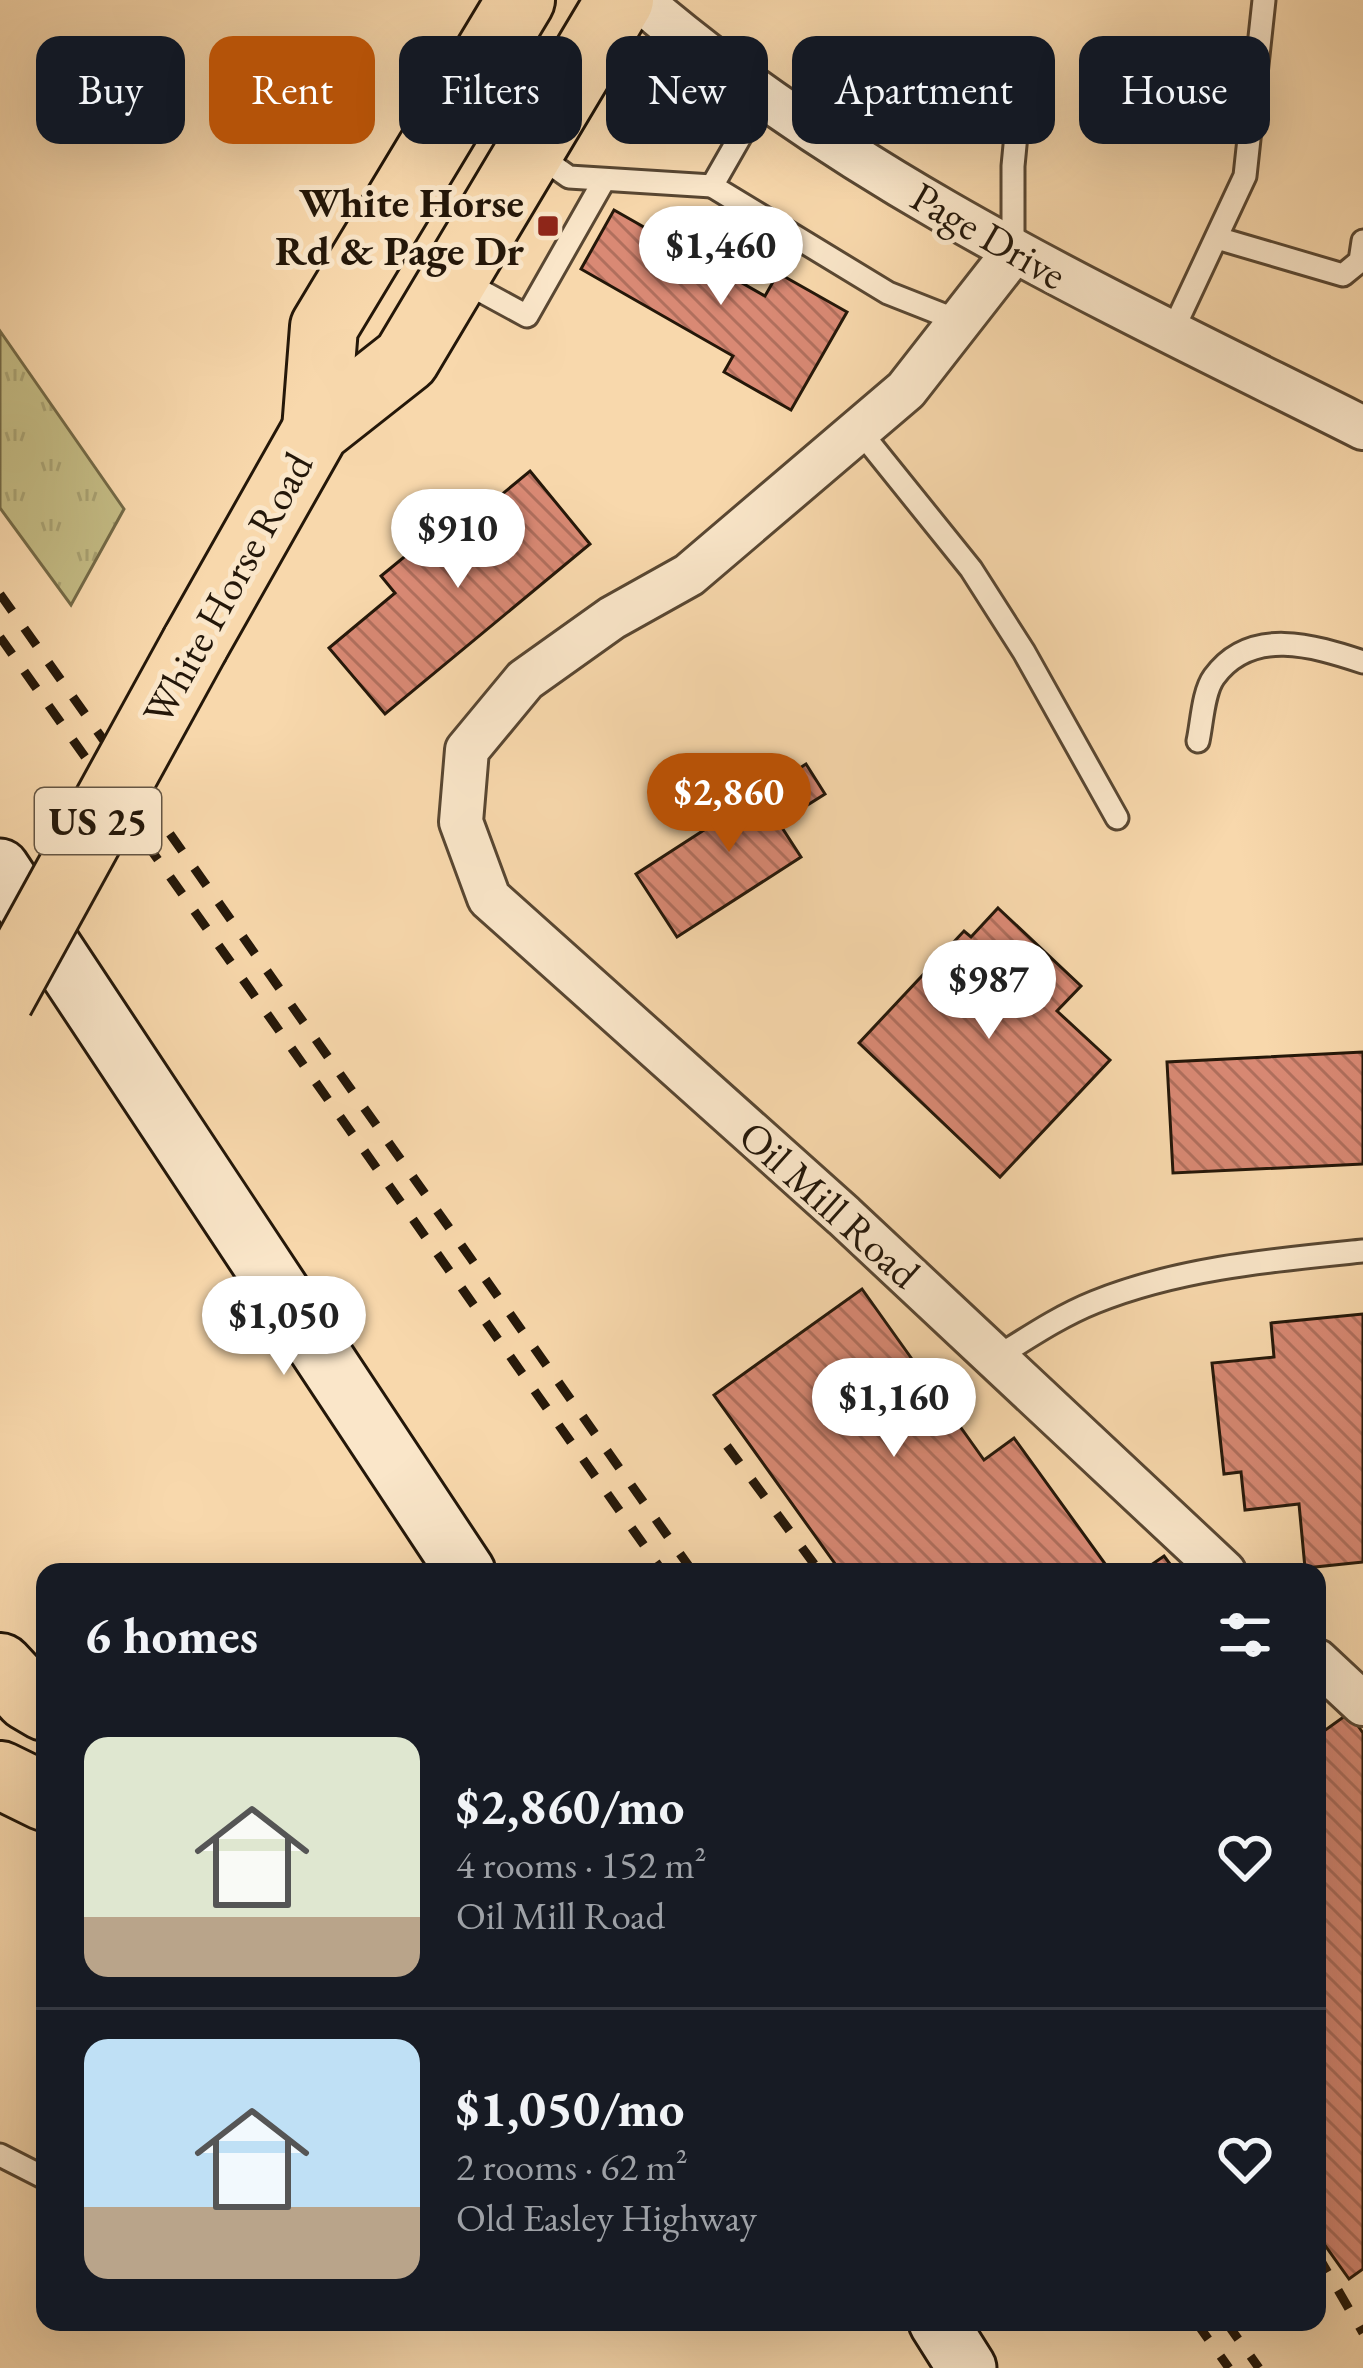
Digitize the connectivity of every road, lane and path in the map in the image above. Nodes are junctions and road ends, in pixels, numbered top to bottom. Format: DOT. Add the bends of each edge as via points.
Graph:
graph roads {
  1 [pos="521,0"];
  2 [pos="620,0"];
  3 [pos="640,0"];
  4 [pos="1264,0"];
  5 [pos="687,36"];
  6 [pos="768,98"];
  7 [pos="736,144"];
  8 [pos="1014,144"];
  9 [pos="529,149"];
  10 [pos="603,182"];
  11 [pos="712,186"];
  12 [pos="1217,238"];
  13 [pos="1363,241"];
  14 [pos="1012,253"];
  15 [pos="453,276"];
  16 [pos="959,321"];
  17 [pos="1172,332"];
  18 [pos="1363,428"];
  19 [pos="316,430"];
  20 [pos="859,430"];
  21 [pos="1363,662"];
  22 [pos="1198,741"];
  23 [pos="1117,818"];
  24 [pos="0,868"];
  25 [pos="0,999"];
  26 [pos="1363,1251"];
  27 [pos="997,1357"];
  28 [pos="460,1563"];
  29 [pos="1214,1563"];
  30 [pos="0,1666"];
  31 [pos="1326,1669"];
  32 [pos="36,1701"];
  33 [pos="1363,1704"];
  34 [pos="0,1775"];
  35 [pos="36,1793"];
  36 [pos="0,2155"];
  37 [pos="36,2174"];
  38 [pos="944,2331"];
  39 [pos="967,2368"];
  1 -- 19 [label="highway, White Horse Road / US 25" via="323,328"];
  2 -- 9 [label="highway, White Horse Road / US 25"];
  3 -- 5 [label="street, Page Drive"];
  4 -- 12 [label="lane" via="1245,176"];
  6 -- 14 [label="street, Page Drive"];
  7 -- 11 [label="lane"];
  8 -- 14 [label="lane"];
  9 -- 10 [label="lane" via="569,177"];
  9 -- 15 [label="highway, White Horse Road / US 25"];
  10 -- 11 [label="lane"];
  10 -- 15 [label="lane" via="527,316"];
  11 -- 16 [label="lane" via="888,293"];
  12 -- 13 [label="lane" via="1343,275 1360,261"];
  12 -- 17 [label="lane"];
  14 -- 16 [label="street"];
  14 -- 17 [label="street, Page Drive"];
  15 -- 19 [label="highway, White Horse Road / US 25" via="406,358"];
  16 -- 20 [label="street" via="906,390"];
  17 -- 18 [label="street, Page Drive"];
  19 -- 25 [label="highway, White Horse Road / US 25, bridge"];
  20 -- 23 [label="lane" via="970,569"];
  20 -- 27 [label="street, Oil Mill Road" via="689,575 526,680 467,750 460,822 489,898"];
  21 -- 22 [label="lane" via="1317,646 1268,642 1237,655 1212,679"];
  24 -- 28 [label="main road"];
  26 -- 27 [label="lane" via="1149,1285 1062,1317"];
  27 -- 29 [label="street, Oil Mill Road"];
  30 -- 32 [label="highway"];
  31 -- 33 [label="street"];
  34 -- 35 [label="highway"];
  36 -- 37 [label="lane"];
  38 -- 39 [label="main road"];
}
